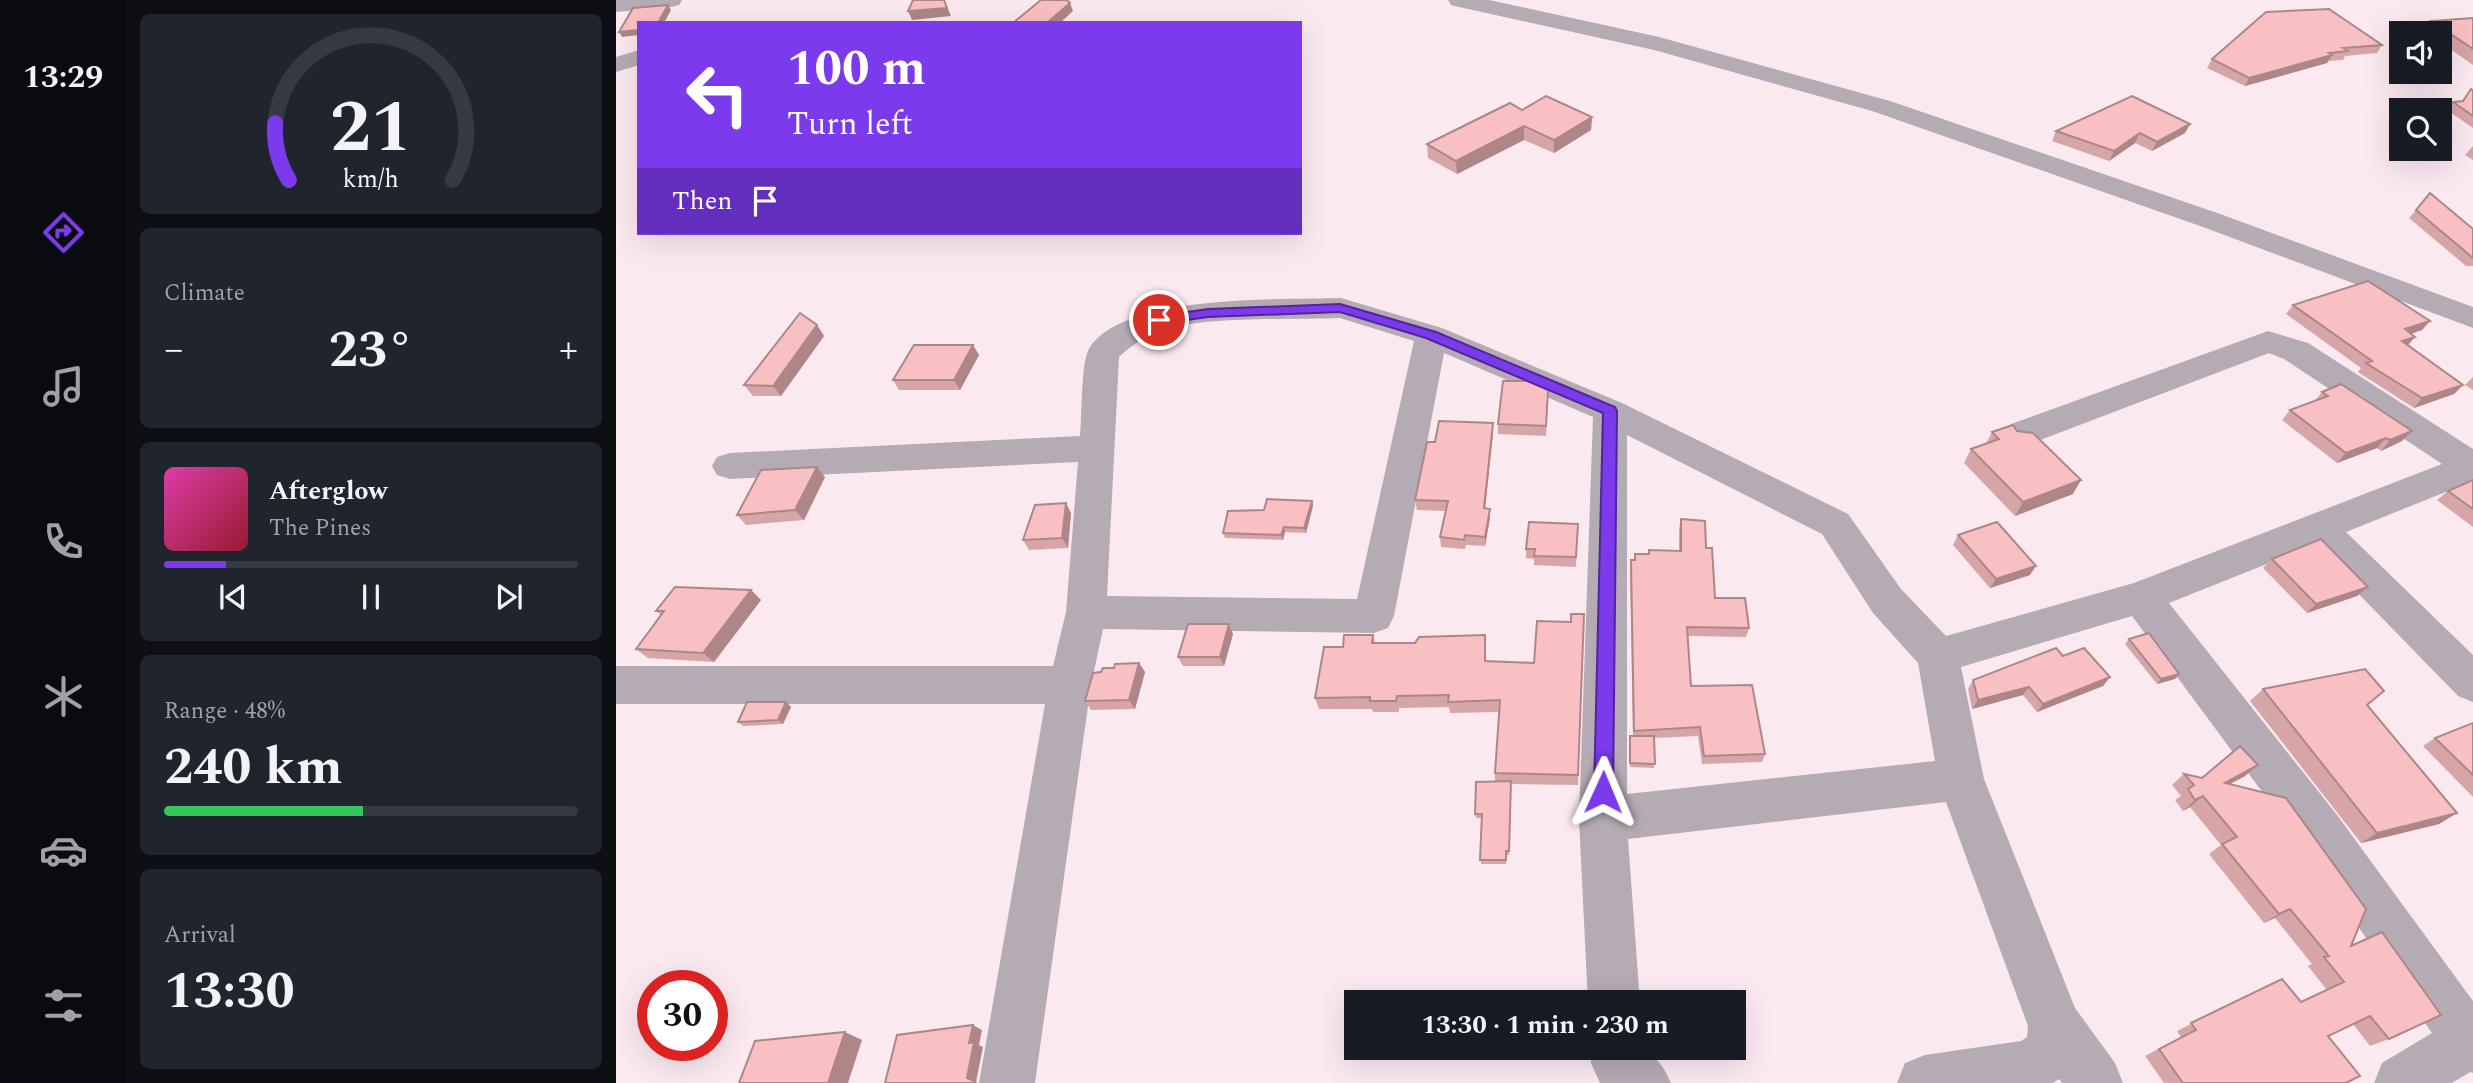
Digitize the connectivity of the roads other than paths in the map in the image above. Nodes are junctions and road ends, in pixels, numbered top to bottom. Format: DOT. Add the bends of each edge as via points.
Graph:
graph roads {
  1 [pos="671,0"];
  2 [pos="680,0"];
  3 [pos="1460,0"];
  4 [pos="616,5"];
  5 [pos="669,21"];
  6 [pos="637,58"];
  7 [pos="616,65"];
  8 [pos="2473,318"];
  9 [pos="1431,335"];
  10 [pos="1610,411"];
  11 [pos="2023,433"];
  12 [pos="1096,448"];
  13 [pos="730,466"];
  14 [pos="2472,467"];
  15 [pos="2319,529"];
  16 [pos="2141,597"];
  17 [pos="1086,612"];
  18 [pos="1938,656"];
  19 [pos="2473,683"];
  20 [pos="616,685"];
  21 [pos="1070,685"];
  22 [pos="1961,779"];
  23 [pos="1603,819"];
  24 [pos="1613,990"];
  25 [pos="2055,1026"];
  26 [pos="2471,1044"];
  27 [pos="1618,1060"];
  28 [pos="1007,1083"];
  29 [pos="1643,1083"];
  30 [pos="1926,1083"];
  31 [pos="2095,1083"];
  32 [pos="2402,1083"];
  1 -- 4 [label="street"];
  2 -- 5 [label="street"];
  3 -- 8 [label="street" via="1658,44 1881,106 2213,221"];
  6 -- 7 [label="street"];
  9 -- 10 [label="street"];
  9 -- 12 [label="street" via="1340,308 1208,313 1159,320 1125,334 1103,354"];
  9 -- 17 [label="street" via="1374,616"];
  10 -- 18 [label="street" via="1835,524 1887,601"];
  10 -- 23 [label="street"];
  11 -- 14 [label="street" via="2268,342 2296,351"];
  12 -- 13 [label="street"];
  12 -- 17 [label="street"];
  14 -- 15 [label="street"];
  15 -- 16 [label="street"];
  15 -- 19 [label="street"];
  16 -- 18 [label="street"];
  16 -- 26 [label="street" via="2320,831"];
  17 -- 21 [label="street"];
  18 -- 22 [label="street"];
  20 -- 21 [label="street"];
  21 -- 28 [label="street"];
  22 -- 23 [label="street"];
  22 -- 25 [label="street"];
  23 -- 24 [label="street"];
  25 -- 30 [label="street" via="2053,1053 2027,1067"];
  25 -- 31 [label="street"];
  26 -- 32 [label="street"];
  27 -- 29 [label="street"];
}
